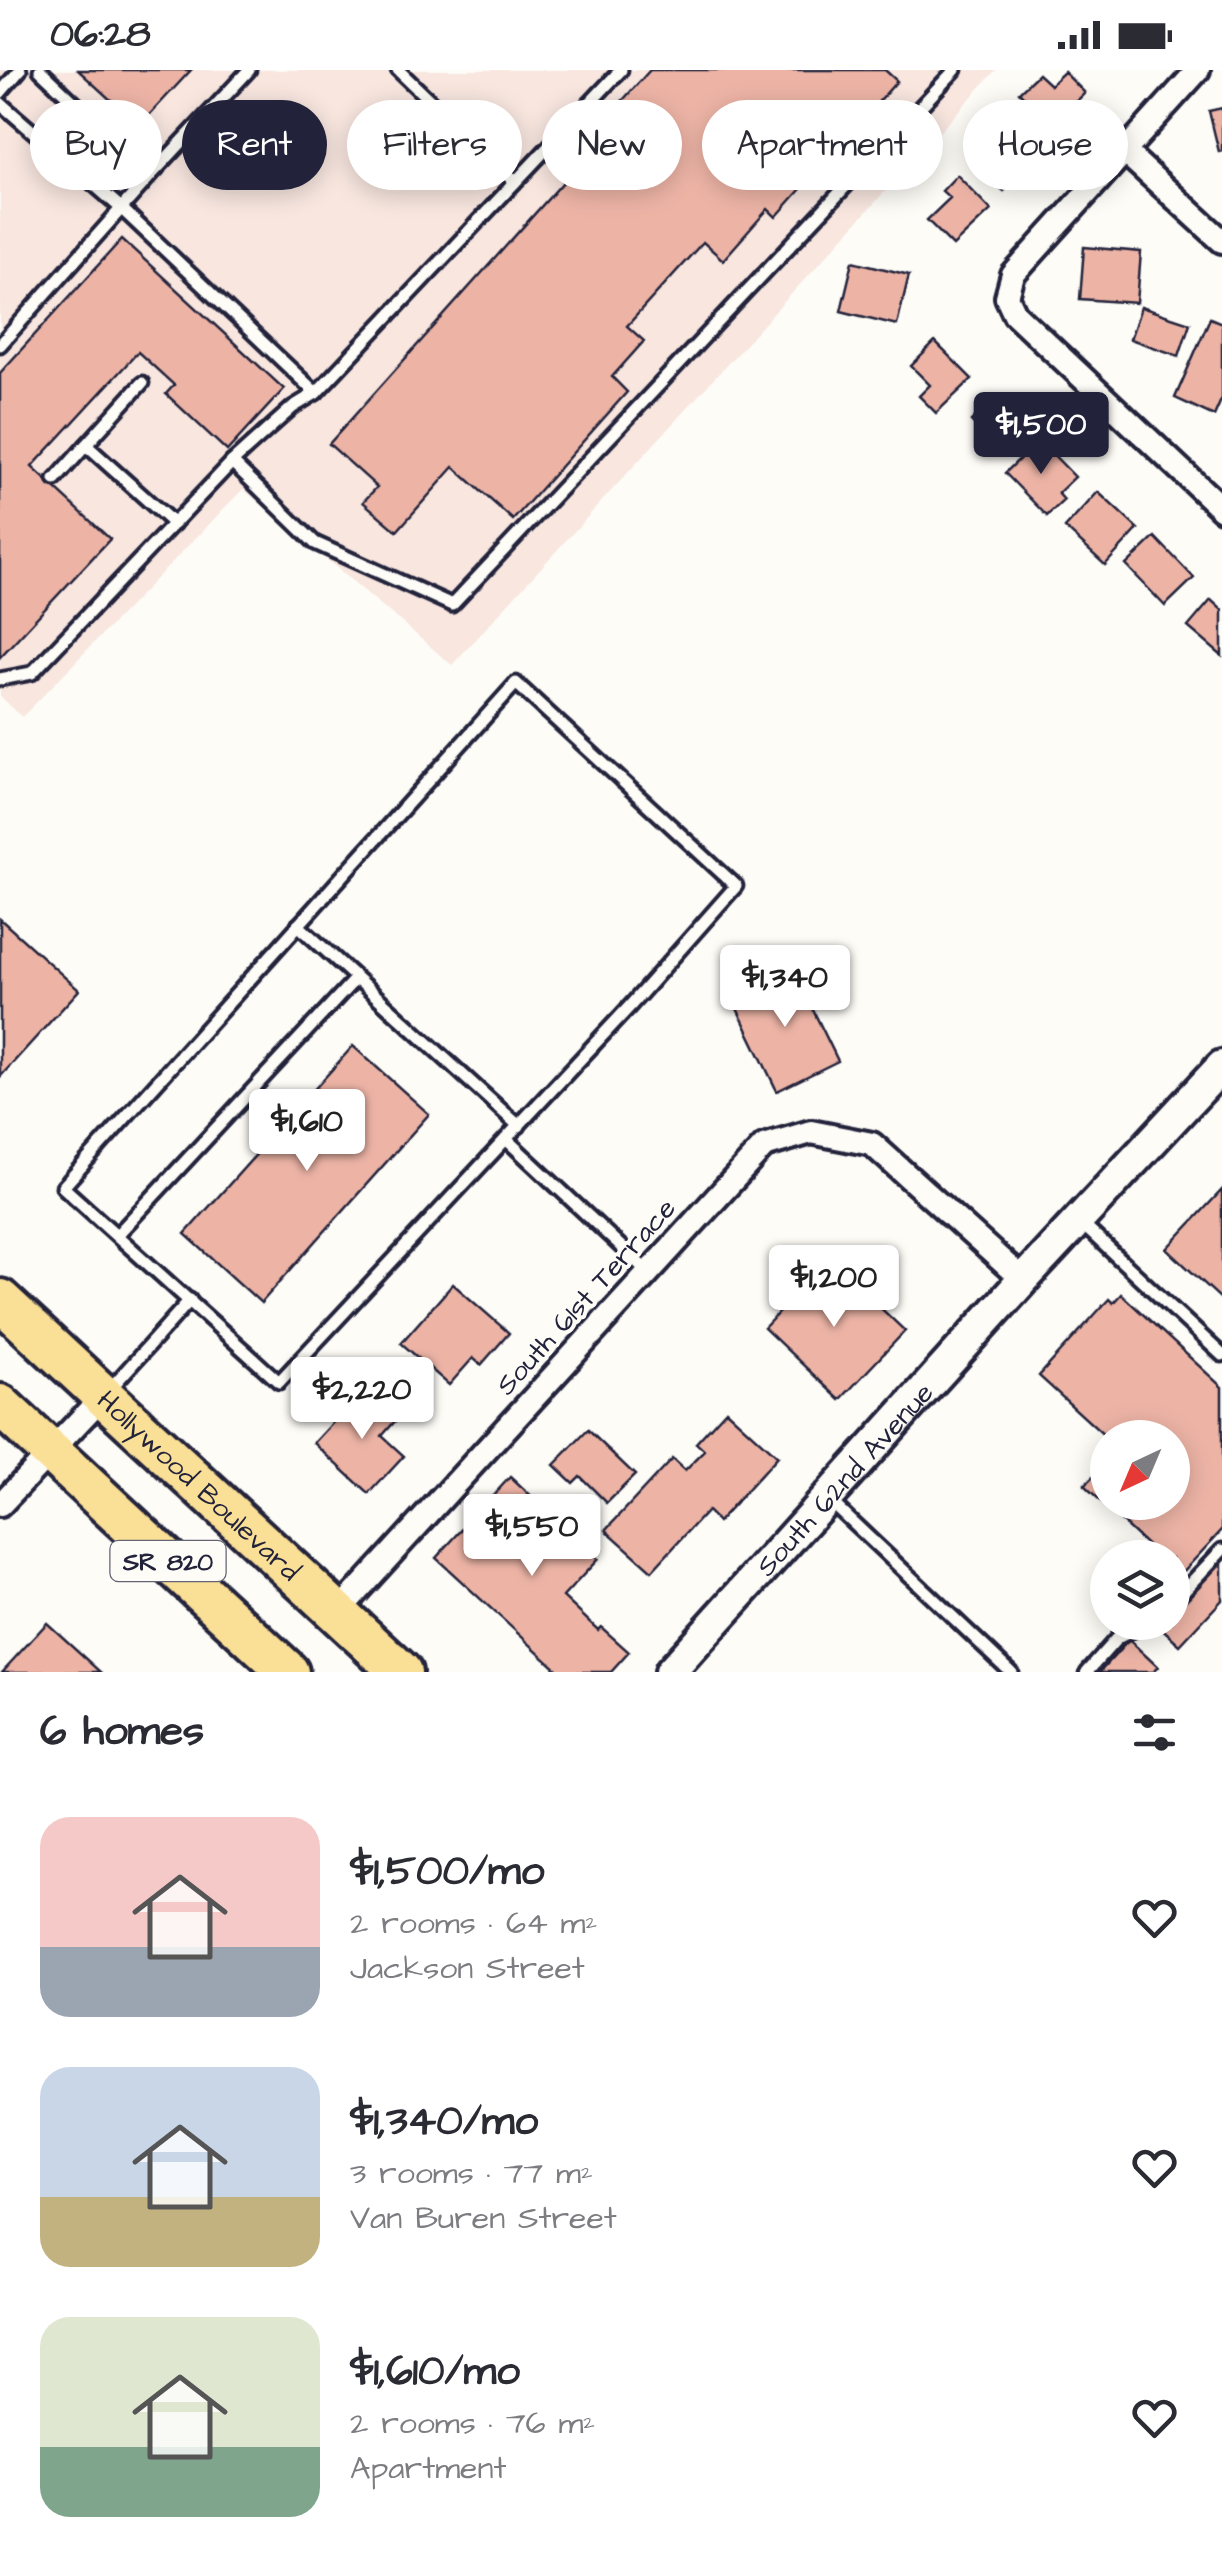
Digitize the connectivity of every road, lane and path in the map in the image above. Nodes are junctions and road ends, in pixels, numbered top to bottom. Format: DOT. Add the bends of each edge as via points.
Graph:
graph roads {
  1 [pos="20,70"];
  2 [pos="40,70"];
  3 [pos="249,70"];
  4 [pos="398,70"];
  5 [pos="621,70"];
  6 [pos="955,70"];
  7 [pos="1198,70"];
  8 [pos="0,93"];
  9 [pos="72,100"];
  10 [pos="429,100"];
  11 [pos="0,102"];
  12 [pos="1128,148"];
  13 [pos="1128,156"];
  14 [pos="162,163"];
  15 [pos="522,175"];
  16 [pos="137,190"];
  17 [pos="507,190"];
  18 [pos="1089,190"];
  19 [pos="121,208"];
  20 [pos="1222,241"];
  21 [pos="0,346"];
  22 [pos="142,382"];
  23 [pos="316,392"];
  24 [pos="86,445"];
  25 [pos="232,462"];
  26 [pos="55,480"];
  27 [pos="1222,509"];
  28 [pos="174,524"];
  29 [pos="0,679"];
  30 [pos="298,926"];
  31 [pos="356,978"];
  32 [pos="1222,1066"];
  33 [pos="518,1126"];
  34 [pos="506,1140"];
  35 [pos="1078,1220"];
  36 [pos="117,1235"];
  37 [pos="648,1272"];
  38 [pos="1023,1280"];
  39 [pos="0,1300"];
  40 [pos="190,1300"];
  41 [pos="1222,1356"];
  42 [pos="103,1396"];
  43 [pos="0,1406"];
  44 [pos="50,1451"];
  45 [pos="826,1498"];
  46 [pos="0,1506"];
  47 [pos="1222,1550"];
  48 [pos="1190,1583"];
  49 [pos="337,1612"];
  50 [pos="1116,1640"];
  51 [pos="288,1672"];
  52 [pos="401,1672"];
  53 [pos="670,1672"];
  54 [pos="1011,1672"];
  55 [pos="1087,1672"];
  1 -- 8 [label="lane"];
  2 -- 9 [label="lane"];
  3 -- 14 [label="lane"];
  4 -- 10 [label="lane"];
  5 -- 15 [label="lane"];
  6 -- 25 [label="lane" via="452,605 315,543"];
  7 -- 12 [label="street"];
  11 -- 19 [label="lane"];
  13 -- 20 [label="street"];
  16 -- 19 [label="lane"];
  17 -- 23 [label="lane"];
  18 -- 27 [label="street" via="1013,274 1007,297 1016,314"];
  19 -- 21 [label="lane"];
  19 -- 23 [label="lane"];
  22 -- 24 [label="lane"];
  23 -- 25 [label="lane"];
  24 -- 26 [label="lane"];
  24 -- 28 [label="lane"];
  25 -- 28 [label="lane"];
  28 -- 29 [label="lane" via="32,673"];
  30 -- 31 [label="lane"];
  30 -- 33 [label="lane" via="516,683 736,886"];
  30 -- 36 [label="lane" via="64,1187"];
  31 -- 33 [label="lane"];
  31 -- 36 [label="lane"];
  32 -- 35 [label="street, South 62nd Avenue"];
  33 -- 34 [label="lane"];
  34 -- 37 [label="lane"];
  34 -- 40 [label="lane" via="278,1382"];
  35 -- 38 [label="street, South 62nd Avenue"];
  35 -- 41 [label="lane"];
  36 -- 40 [label="lane"];
  37 -- 38 [label="street, South 61st Terrace" via="764,1146 811,1132 872,1144"];
  37 -- 49 [label="street, South 61st Terrace"];
  38 -- 45 [label="street, South 62nd Avenue"];
  39 -- 42 [label="highway, Hollywood Boulevard / SR 820"];
  40 -- 42 [label="lane"];
  42 -- 44 [label="street"];
  42 -- 49 [label="highway, Hollywood Boulevard / SR 820"];
  43 -- 44 [label="highway, SR 820"];
  44 -- 46 [label="street"];
  44 -- 51 [label="highway, SR 820"];
  45 -- 53 [label="street, South 62nd Avenue"];
  45 -- 54 [label="lane"];
  47 -- 48 [label="lane"];
  49 -- 52 [label="highway, Hollywood Boulevard / SR 820"];
  50 -- 55 [label="lane"];
}
